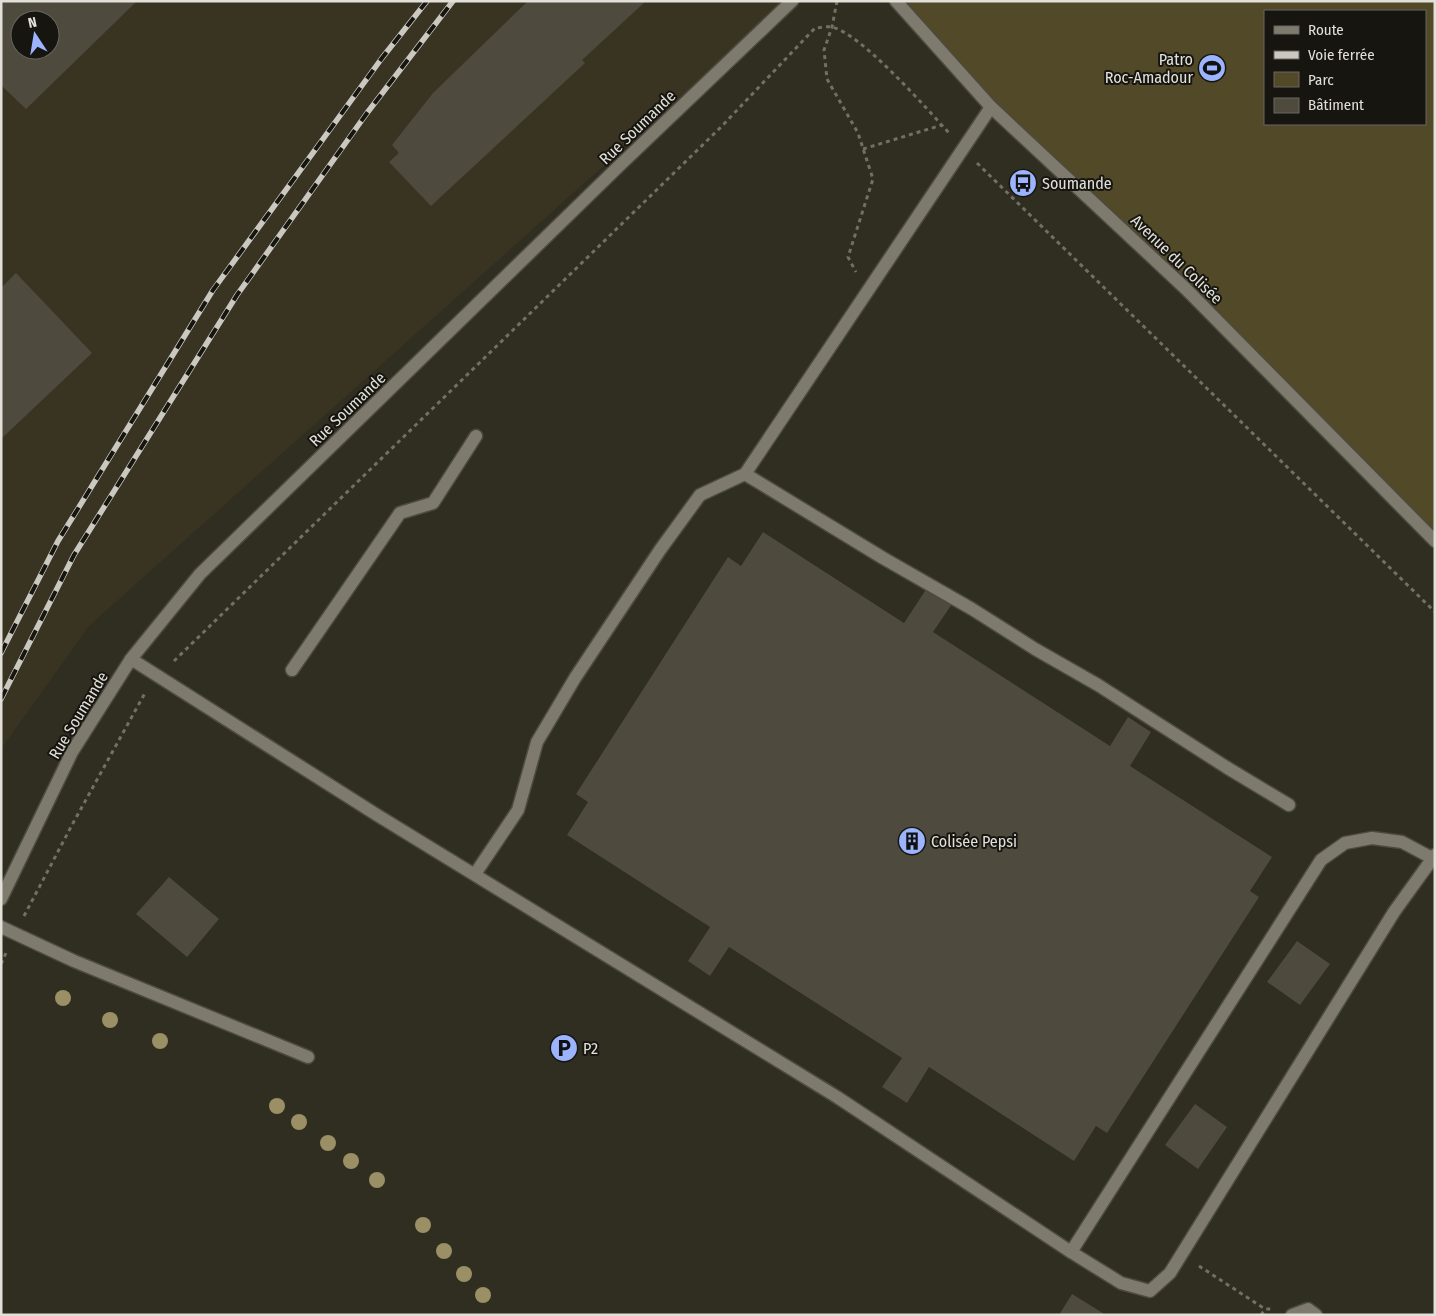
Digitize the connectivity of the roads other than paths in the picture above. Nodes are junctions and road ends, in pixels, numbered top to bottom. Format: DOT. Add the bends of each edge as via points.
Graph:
graph roads {
  1 [pos="792,1"];
  2 [pos="896,1"];
  3 [pos="991,107"];
  4 [pos="476,436"];
  5 [pos="745,474"];
  6 [pos="1435,541"];
  7 [pos="131,659"];
  8 [pos="292,670"];
  9 [pos="1289,805"];
  10 [pos="1434,857"];
  11 [pos="475,874"];
  12 [pos="1,899"];
  13 [pos="1,927"];
  14 [pos="308,1057"];
  15 [pos="1071,1252"];
  16 [pos="1312,1312"];
  17 [pos="1292,1315"];
  1 -- 7 [label="street, Rue Soumande" via="200,574"];
  2 -- 3 [label="street, Avenue du Colisée"];
  3 -- 5 [label="street"];
  3 -- 6 [label="street, Avenue du Colisée" via="1186,289"];
  4 -- 8 [label="street" via="433,503 400,513"];
  5 -- 9 [label="street" via="1098,685"];
  5 -- 11 [label="street" via="700,495 660,550 575,678 537,742 518,810"];
  7 -- 11 [label="street"];
  7 -- 12 [label="street, Rue Soumande" via="72,752"];
  10 -- 15 [label="street" via="1402,842 1372,838 1345,843 1321,860"];
  10 -- 15 [label="street" via="1394,912 1170,1273 1150,1291 1121,1283"];
  11 -- 15 [label="street" via="837,1098"];
  13 -- 14 [label="street" via="74,961"];
  16 -- 17 [label="street"];
}
